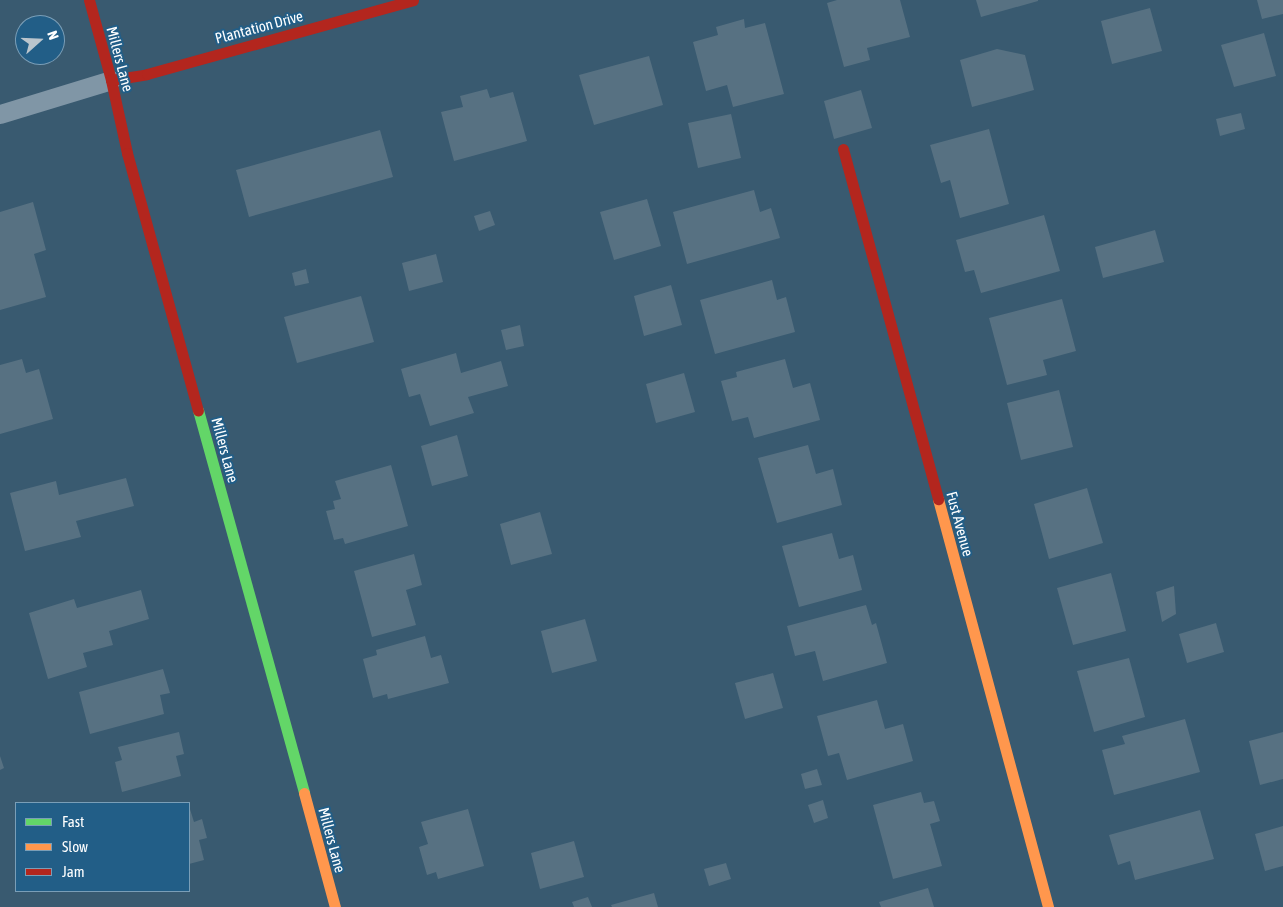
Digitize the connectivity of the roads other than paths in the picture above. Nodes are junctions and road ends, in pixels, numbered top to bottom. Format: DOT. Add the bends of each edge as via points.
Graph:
graph roads {
  1 [pos="89,0"];
  2 [pos="414,0"];
  3 [pos="111,80"];
  4 [pos="0,114"];
  5 [pos="843,148"];
  6 [pos="335,907"];
  7 [pos="1048,907"];
  1 -- 3 [label="street, Millers Lane"];
  2 -- 3 [label="street, Plantation Drive" via="147,74"];
  3 -- 4 [label="lane"];
  3 -- 6 [label="street, Millers Lane" via="127,153"];
  5 -- 7 [label="street, Fust Avenue"];
}
